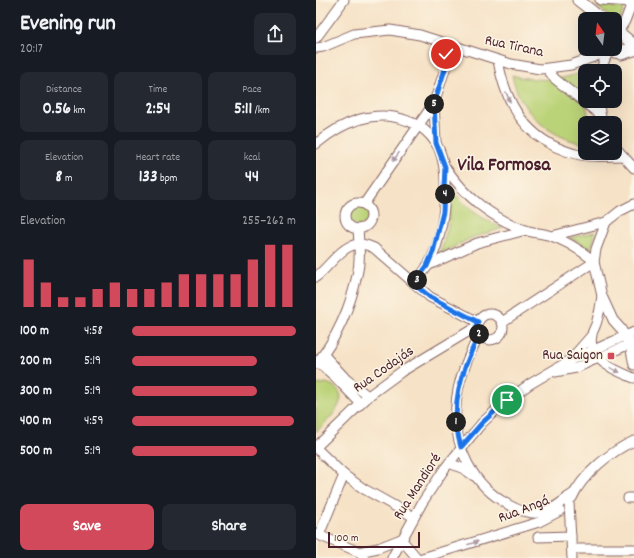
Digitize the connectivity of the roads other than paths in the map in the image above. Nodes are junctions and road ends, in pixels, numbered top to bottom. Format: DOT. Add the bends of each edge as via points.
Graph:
graph roads {
  1 [pos="344,0"];
  2 [pos="578,0"];
  3 [pos="600,0"];
  4 [pos="633,1"];
  5 [pos="593,12"];
  6 [pos="622,25"];
  7 [pos="622,35"];
  8 [pos="316,38"];
  9 [pos="445,43"];
  10 [pos="633,45"];
  11 [pos="316,48"];
  12 [pos="458,48"];
  13 [pos="622,53"];
  14 [pos="593,56"];
  15 [pos="498,60"];
  16 [pos="447,63"];
  17 [pos="598,64"];
  18 [pos="547,69"];
  19 [pos="432,106"];
  20 [pos="598,116"];
  21 [pos="407,120"];
  22 [pos="418,125"];
  23 [pos="436,143"];
  24 [pos="316,144"];
  25 [pos="623,156"];
  26 [pos="445,167"];
  27 [pos="634,168"];
  28 [pos="634,195"];
  29 [pos="364,204"];
  30 [pos="632,204"];
  31 [pos="606,222"];
  32 [pos="358,229"];
  33 [pos="526,230"];
  34 [pos="552,236"];
  35 [pos="359,243"];
  36 [pos="594,261"];
  37 [pos="427,266"];
  38 [pos="316,277"];
  39 [pos="414,284"];
  40 [pos="602,296"];
  41 [pos="613,320"];
  42 [pos="502,322"];
  43 [pos="596,324"];
  44 [pos="478,328"];
  45 [pos="630,334"];
  46 [pos="591,336"];
  47 [pos="632,344"];
  48 [pos="594,350"];
  49 [pos="599,359"];
  50 [pos="319,360"];
  51 [pos="568,361"];
  52 [pos="634,365"];
  53 [pos="547,374"];
  54 [pos="634,378"];
  55 [pos="368,396"];
  56 [pos="360,403"];
  57 [pos="632,443"];
  58 [pos="316,447"];
  59 [pos="461,447"];
  60 [pos="449,463"];
  61 [pos="344,475"];
  62 [pos="475,477"];
  63 [pos="570,498"];
  64 [pos="516,509"];
  65 [pos="414,517"];
  66 [pos="515,530"];
  67 [pos="317,535"];
  68 [pos="572,536"];
  69 [pos="538,538"];
  70 [pos="401,539"];
  71 [pos="634,549"];
  72 [pos="572,554"];
  73 [pos="362,555"];
  74 [pos="392,558"];
  75 [pos="417,558"];
  76 [pos="422,558"];
  1 -- 8 [label="street"];
  2 -- 5 [label="main road"];
  3 -- 4 [label="street"];
  4 -- 6 [label="street"];
  7 -- 10 [label="main road"];
  9 -- 11 [label="street, Rua Tirana" via="420,35 390,30 354,34"];
  9 -- 12 [label="street, Rua Tirana"];
  9 -- 16 [label="street"];
  10 -- 13 [label="main road"];
  12 -- 15 [label="street, Rua Tirana"];
  12 -- 16 [label="street"];
  14 -- 17 [label="street"];
  14 -- 18 [label="street, Rua Tirana" via="571,65"];
  15 -- 18 [label="street, Rua Tirana"];
  15 -- 25 [label="street, one-way" via="506,93 518,116 547,142 562,150 582,155"];
  16 -- 19 [label="street"];
  18 -- 20 [label="street"];
  19 -- 21 [label="street"];
  19 -- 22 [label="street"];
  19 -- 23 [label="street"];
  21 -- 22 [label="street"];
  21 -- 24 [label="street" via="389,115 363,118"];
  22 -- 23 [label="street" via="425,129"];
  22 -- 29 [label="street, one-way"];
  23 -- 26 [label="street"];
  25 -- 27 [label="street"];
  26 -- 33 [label="street" via="458,186 479,205 491,214"];
  26 -- 37 [label="street" via="443,212"];
  28 -- 30 [label="street"];
  29 -- 32 [label="street" via="372,217 368,224"];
  29 -- 32 [label="street" via="351,204 345,212 348,225"];
  30 -- 31 [label="street"];
  31 -- 34 [label="street"];
  31 -- 36 [label="street"];
  32 -- 35 [label="street"];
  33 -- 34 [label="street"];
  33 -- 37 [label="street" via="477,243"];
  34 -- 36 [label="street" via="578,248"];
  35 -- 38 [label="street" via="342,252"];
  35 -- 39 [label="street" via="374,248"];
  35 -- 50 [label="street" via="357,275 344,314 332,341"];
  36 -- 40 [label="street"];
  36 -- 42 [label="street"];
  37 -- 39 [label="street"];
  39 -- 44 [label="street"];
  40 -- 41 [label="street"];
  40 -- 43 [label="street"];
  41 -- 43 [label="street" via="604,319"];
  41 -- 45 [label="street"];
  42 -- 44 [label="street" via="498,316 488,314 482,317"];
  42 -- 44 [label="street" via="502,333 496,338 485,339"];
  43 -- 46 [label="street"];
  44 -- 55 [label="street, Rua Codajás" via="401,372"];
  44 -- 59 [label="street" via="458,389 456,424"];
  45 -- 47 [label="street"];
  45 -- 48 [label="street, Rua Mandioré"];
  46 -- 48 [label="street"];
  46 -- 51 [label="street"];
  47 -- 49 [label="street, Rua Mandioré"];
  47 -- 52 [label="street"];
  48 -- 49 [label="street"];
  48 -- 51 [label="street, Rua Mandioré"];
  49 -- 53 [label="street, Rua Mandioré" via="576,368"];
  49 -- 54 [label="street, one-way" via="605,365"];
  50 -- 55 [label="street"];
  50 -- 56 [label="street"];
  51 -- 53 [label="street, Rua Mandioré"];
  53 -- 59 [label="street, Rua Mandioré" via="507,400"];
  55 -- 56 [label="street, Rua Codajás"];
  56 -- 58 [label="street, Rua Codajás"];
  57 -- 63 [label="street, Rua Angá" via="610,454"];
  58 -- 61 [label="street"];
  59 -- 60 [label="street, Rua Mandioré"];
  59 -- 62 [label="street"];
  60 -- 62 [label="street"];
  60 -- 65 [label="street, Rua Mandioré"];
  61 -- 65 [label="street"];
  61 -- 67 [label="street"];
  62 -- 64 [label="street" via="490,494"];
  63 -- 64 [label="street" via="548,511 532,514"];
  63 -- 66 [label="street, Rua Angá" via="547,518"];
  63 -- 68 [label="street"];
  64 -- 66 [label="street" via="522,521"];
  65 -- 70 [label="street, Rua Mandioré"];
  76 -- 66 [label="street, Rua Angá, one-way"];
  67 -- 73 [label="street"];
  68 -- 69 [label="street"];
  68 -- 72 [label="street"];
  70 -- 73 [label="street"];
  70 -- 74 [label="street, Rua Mandioré"];
  70 -- 75 [label="street"];
  71 -- 72 [label="street"];
}
